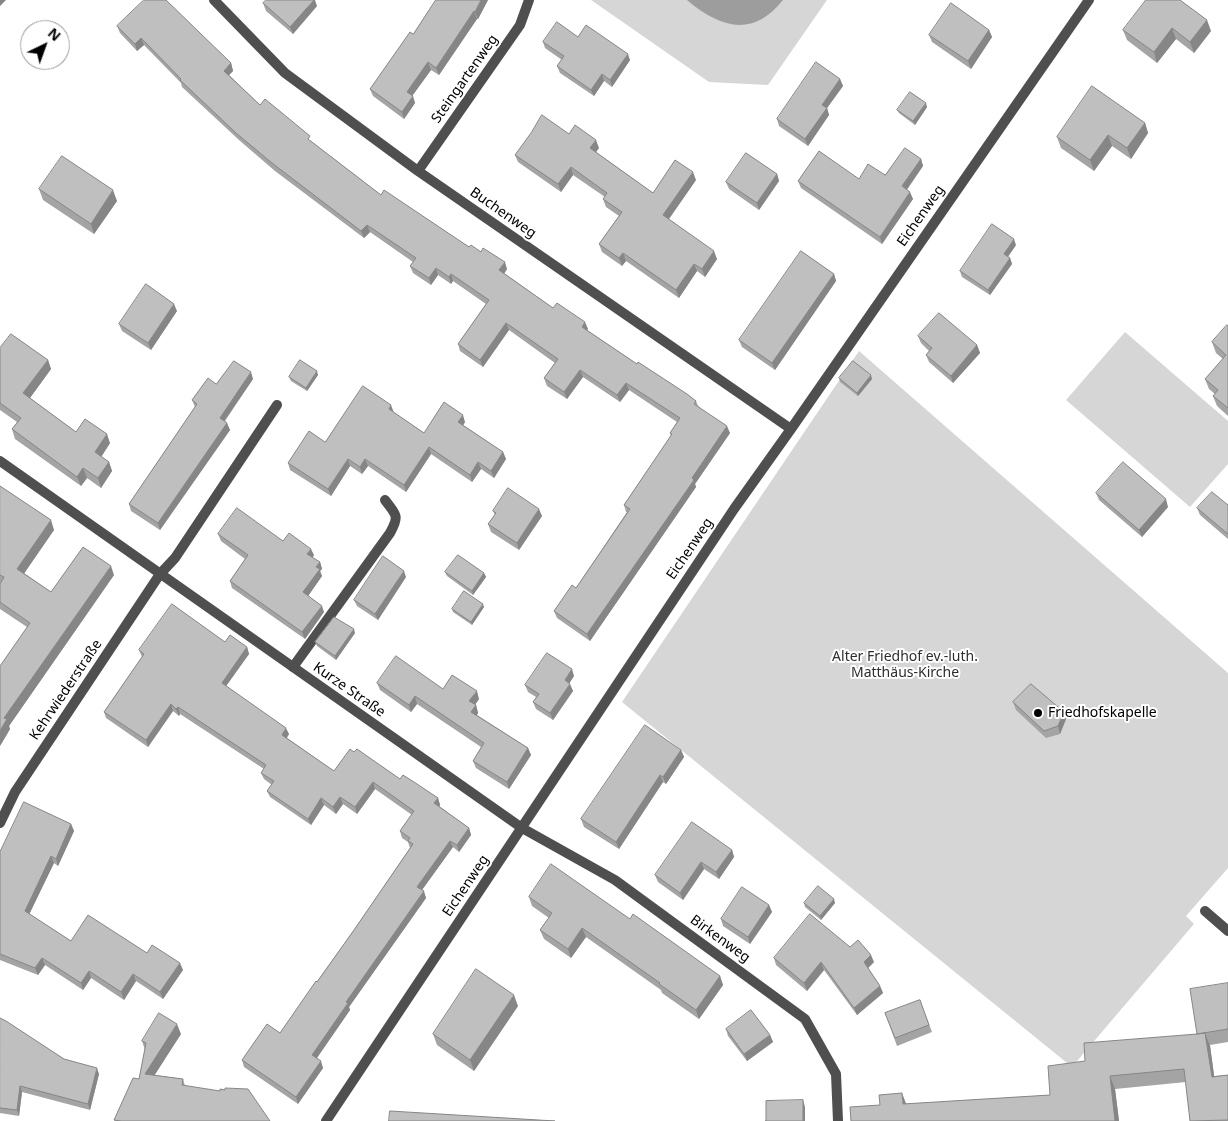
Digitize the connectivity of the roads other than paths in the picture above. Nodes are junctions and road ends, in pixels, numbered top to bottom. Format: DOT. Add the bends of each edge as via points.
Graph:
graph roads {
  1 [pos="214,0"];
  2 [pos="530,0"];
  3 [pos="1089,0"];
  4 [pos="418,171"];
  5 [pos="277,406"];
  6 [pos="791,429"];
  7 [pos="0,461"];
  8 [pos="385,500"];
  9 [pos="160,574"];
  10 [pos="293,667"];
  11 [pos="0,823"];
  12 [pos="522,828"];
  13 [pos="1205,911"];
  14 [pos="1228,931"];
  15 [pos="326,1121"];
  16 [pos="838,1121"];
  1 -- 4 [label="street, Buchenweg" via="285,73"];
  2 -- 4 [label="street, Steingartenweg" via="520,24"];
  3 -- 6 [label="street, Eichenweg"];
  4 -- 6 [label="street, Buchenweg"];
  5 -- 9 [label="street" via="175,558"];
  6 -- 12 [label="street, Eichenweg" via="734,509"];
  7 -- 9 [label="street, Kurze Straße"];
  8 -- 10 [label="street" via="395,513 396,522 390,533"];
  9 -- 10 [label="street, Kurze Straße"];
  9 -- 11 [label="street, Kehrwiederstraße" via="15,792"];
  10 -- 12 [label="street, Kurze Straße"];
  12 -- 15 [label="street, Eichenweg"];
  12 -- 16 [label="street, Birkenweg" via="615,880 805,1019 836,1074"];
  13 -- 14 [label="street"];
}
